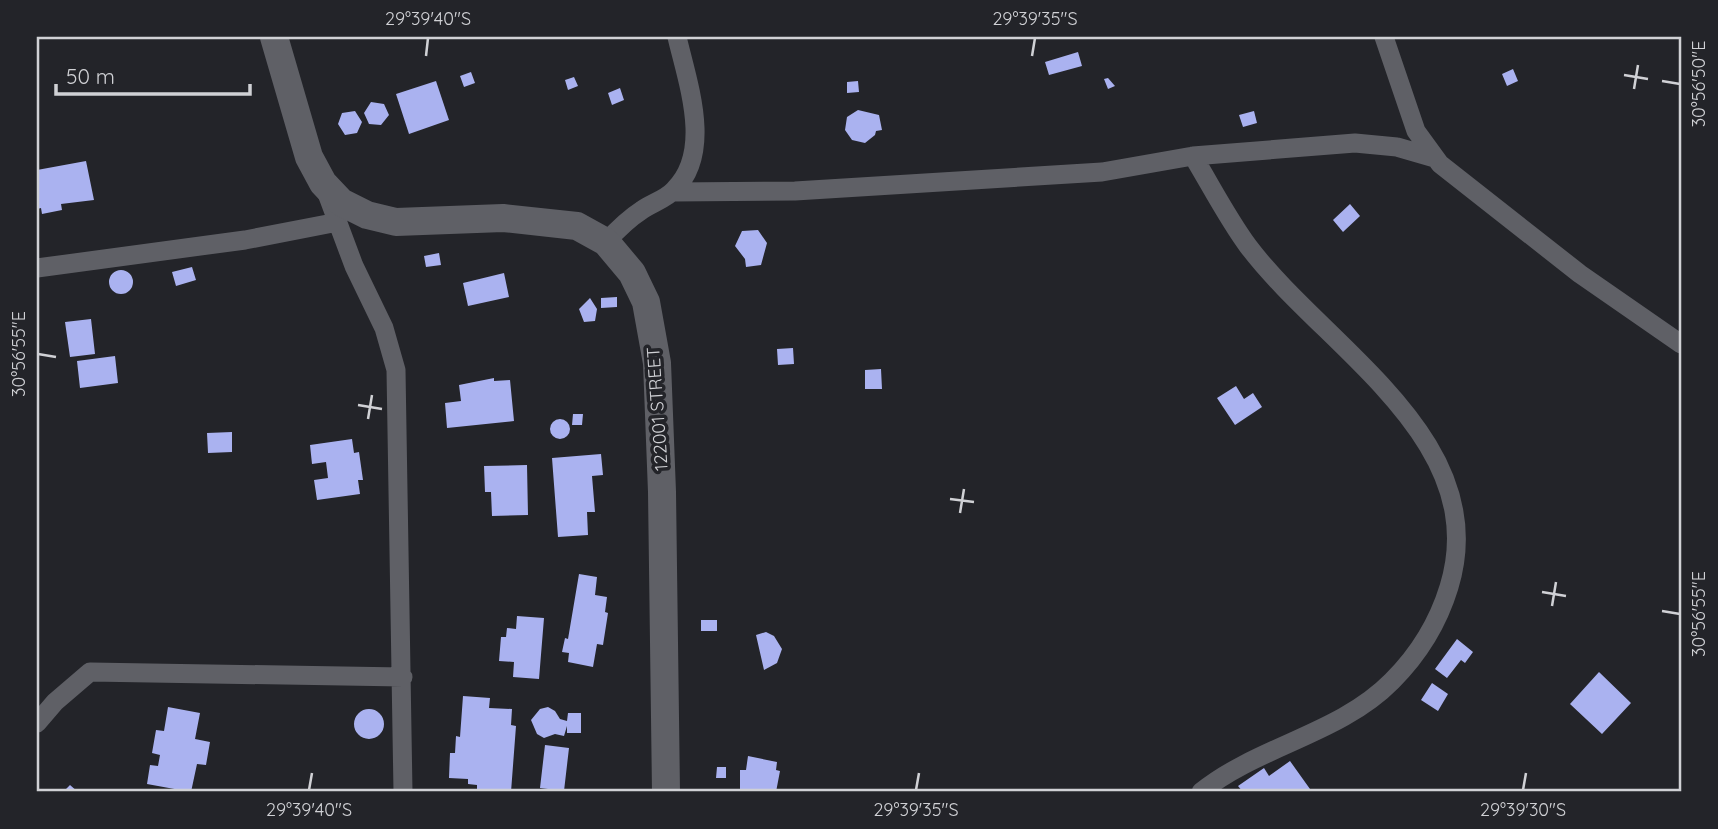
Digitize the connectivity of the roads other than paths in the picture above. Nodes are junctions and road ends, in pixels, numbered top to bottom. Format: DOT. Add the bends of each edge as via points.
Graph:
graph roads {
  1 [pos="274,37"];
  2 [pos="677,37"];
  3 [pos="1384,37"];
  4 [pos="1193,156"];
  5 [pos="1435,158"];
  6 [pos="323,183"];
  7 [pos="673,192"];
  8 [pos="338,222"];
  9 [pos="606,242"];
  10 [pos="37,268"];
  11 [pos="1681,344"];
  12 [pos="403,677"];
  13 [pos="37,723"];
  14 [pos="403,792"];
  15 [pos="666,792"];
  16 [pos="1201,792"];
  1 -- 6 [label="street, 122001 STREET" via="309,157"];
  2 -- 7 [label="street" via="695,152 689,171"];
  3 -- 5 [label="street" via="1416,131"];
  4 -- 5 [label="street" via="1375,144"];
  4 -- 7 [label="street" via="1102,172 795,191"];
  4 -- 16 [label="street" via="1248,246 1386,391 1424,438 1445,472 1458,531 1454,570 1440,615 1391,682 1351,711 1221,776"];
  5 -- 11 [label="street" via="1580,274"];
  6 -- 8 [label="street"];
  6 -- 9 [label="street, 122001 STREET" via="341,202 396,222 503,218 556,222 578,226"];
  7 -- 9 [label="street" via="632,218"];
  8 -- 10 [label="street" via="245,240"];
  8 -- 12 [label="street" via="384,328 396,370"];
  9 -- 15 [label="street, 122001 STREET" via="632,273 646,302 657,363"];
  12 -- 13 [label="street" via="90,672"];
  12 -- 14 [label="street"];
}
